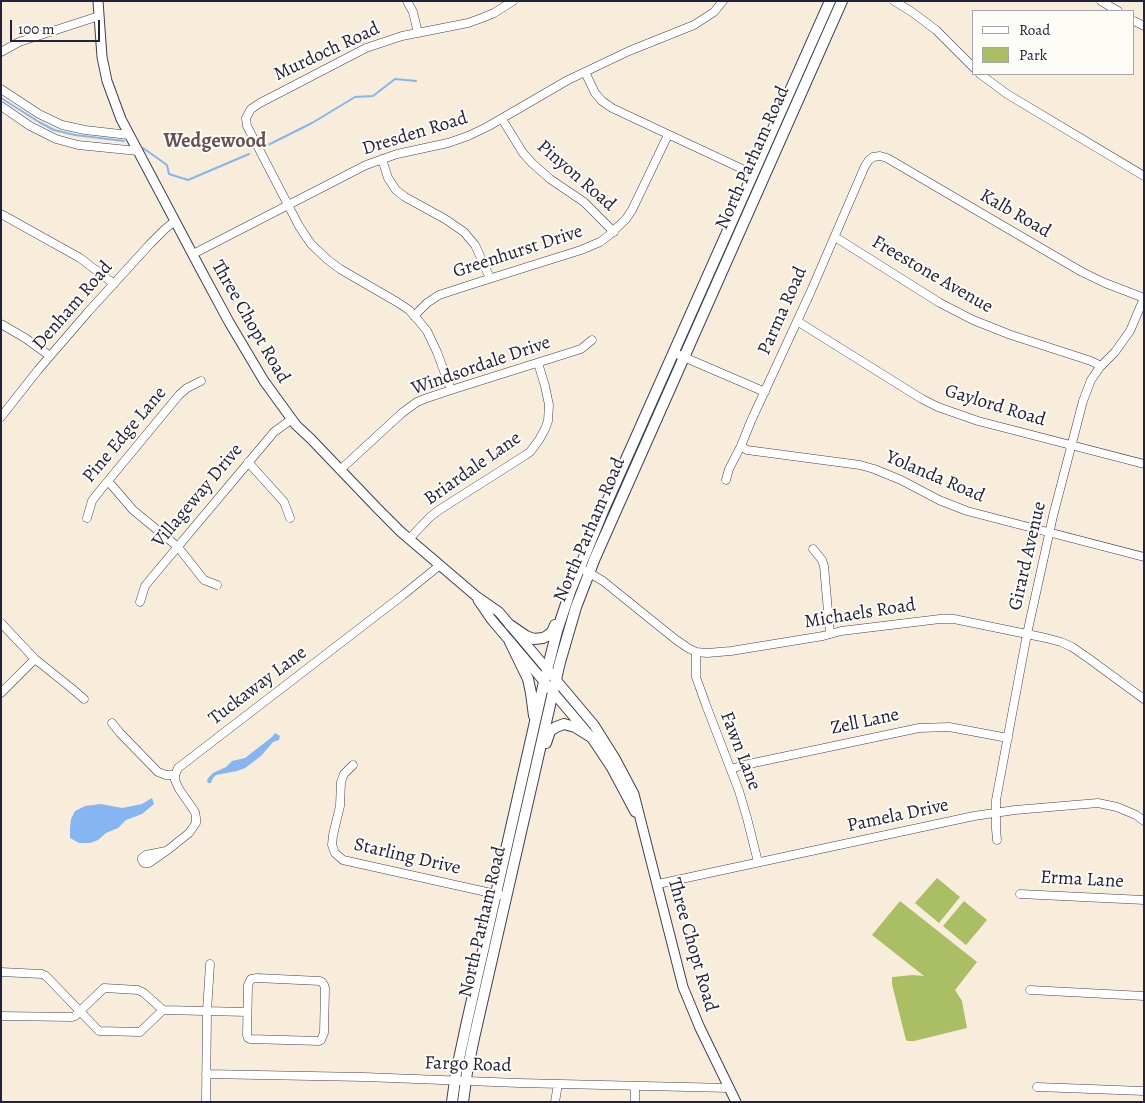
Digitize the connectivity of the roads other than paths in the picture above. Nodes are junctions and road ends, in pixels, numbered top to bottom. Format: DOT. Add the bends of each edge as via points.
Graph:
graph roads {
  1 [pos="98,1"];
  2 [pos="407,1"];
  3 [pos="513,1"];
  4 [pos="723,1"];
  5 [pos="830,1"];
  6 [pos="842,1"];
  7 [pos="894,1"];
  8 [pos="1101,1"];
  9 [pos="1116,10"];
  10 [pos="99,16"];
  11 [pos="418,33"];
  12 [pos="1,52"];
  13 [pos="972,66"];
  14 [pos="585,72"];
  15 [pos="981,75"];
  16 [pos="1,89"];
  17 [pos="4,108"];
  18 [pos="1,118"];
  19 [pos="502,119"];
  20 [pos="129,135"];
  21 [pos="668,135"];
  22 [pos="138,151"];
  23 [pos="873,157"];
  24 [pos="382,159"];
  25 [pos="1144,176"];
  26 [pos="758,177"];
  27 [pos="288,205"];
  28 [pos="1,214"];
  29 [pos="175,221"];
  30 [pos="614,232"];
  31 [pos="835,237"];
  32 [pos="192,254"];
  33 [pos="490,278"];
  34 [pos="114,284"];
  35 [pos="1144,298"];
  36 [pos="414,316"];
  37 [pos="797,321"];
  38 [pos="1,324"];
  39 [pos="592,340"];
  40 [pos="674,353"];
  41 [pos="50,356"];
  42 [pos="684,357"];
  43 [pos="538,363"];
  44 [pos="1101,366"];
  45 [pos="201,381"];
  46 [pos="451,390"];
  47 [pos="765,392"];
  48 [pos="1,417"];
  49 [pos="292,419"];
  50 [pos="741,446"];
  51 [pos="1071,446"];
  52 [pos="248,462"];
  53 [pos="1144,464"];
  54 [pos="340,470"];
  55 [pos="726,480"];
  56 [pos="108,481"];
  57 [pos="87,518"];
  58 [pos="290,518"];
  59 [pos="1049,533"];
  60 [pos="409,539"];
  61 [pos="178,547"];
  62 [pos="813,549"];
  63 [pos="1144,557"];
  64 [pos="440,565"];
  65 [pos="579,568"];
  66 [pos="589,573"];
  67 [pos="217,584"];
  68 [pos="476,596"];
  69 [pos="140,602"];
  70 [pos="562,614"];
  71 [pos="1,623"];
  72 [pos="510,625"];
  73 [pos="830,634"];
  74 [pos="1027,634"];
  75 [pos="510,642"];
  76 [pos="696,652"];
  77 [pos="35,659"];
  78 [pos="547,668"];
  79 [pos="556,679"];
  80 [pos="544,682"];
  81 [pos="553,692"];
  82 [pos="1,693"];
  83 [pos="84,699"];
  84 [pos="1144,699"];
  85 [pos="112,723"];
  86 [pos="534,724"];
  87 [pos="591,737"];
  88 [pos="1008,738"];
  89 [pos="353,765"];
  90 [pos="731,769"];
  91 [pos="175,775"];
  92 [pos="533,779"];
  93 [pos="996,813"];
  94 [pos="640,820"];
  95 [pos="1144,821"];
  96 [pos="997,840"];
  97 [pos="166,851"];
  98 [pos="758,862"];
  99 [pos="658,884"];
  100 [pos="496,894"];
  101 [pos="1020,894"];
  102 [pos="506,897"];
  103 [pos="1144,900"];
  104 [pos="210,964"];
  105 [pos="1,972"];
  106 [pos="1030,990"];
  107 [pos="1144,996"];
  108 [pos="163,1010"];
  109 [pos="207,1011"];
  110 [pos="79,1012"];
  111 [pos="247,1012"];
  112 [pos="1,1016"];
  113 [pos="206,1074"];
  114 [pos="460,1081"];
  115 [pos="558,1084"];
  116 [pos="635,1086"];
  117 [pos="1037,1087"];
  118 [pos="729,1088"];
  119 [pos="1144,1091"];
  120 [pos="206,1102"];
  121 [pos="452,1102"];
  122 [pos="463,1102"];
  123 [pos="556,1102"];
  124 [pos="635,1102"];
  125 [pos="736,1102"];
  1 -- 10 [label="main road, Three Chopt Road"];
  2 -- 11 [label="street"];
  3 -- 11 [label="street, Murdoch Road" via="468,23"];
  4 -- 14 [label="street, Dresden Road" via="714,12 694,25"];
  5 -- 26 [label="highway, North Parham Road"];
  6 -- 26 [label="highway, North Parham Road"];
  7 -- 13 [label="street" via="936,30"];
  8 -- 9 [label="street"];
  10 -- 12 [label="street" via="19,42"];
  10 -- 20 [label="main road, Three Chopt Road" via="107,81"];
  11 -- 27 [label="street, Murdoch Road" via="355,52 250,109 246,116 247,126"];
  14 -- 19 [label="street, Dresden Road"];
  14 -- 21 [label="street" via="595,93 605,103"];
  15 -- 25 [label="street" via="1007,94"];
  16 -- 20 [label="street" via="62,126"];
  17 -- 18 [label="street"];
  17 -- 22 [label="street" via="56,139 78,145"];
  19 -- 24 [label="street, Dresden Road" via="448,143"];
  19 -- 30 [label="street, Pinyon Road" via="532,163 584,202"];
  20 -- 22 [label="main road, Three Chopt Road"];
  21 -- 26 [label="street"];
  21 -- 30 [label="street, Greenhurst Drive" via="632,210"];
  22 -- 29 [label="main road, Three Chopt Road"];
  23 -- 31 [label="street, Parma Road" via="865,166"];
  23 -- 35 [label="street, Kalb Road" via="887,158 1082,272"];
  24 -- 27 [label="street, Dresden Road"];
  24 -- 33 [label="street" via="396,190 464,232 475,245"];
  26 -- 40 [label="highway, North Parham Road"];
  26 -- 42 [label="highway, North Parham Road"];
  27 -- 32 [label="street, Dresden Road"];
  27 -- 36 [label="street" via="301,231 328,260"];
  28 -- 34 [label="street" via="80,258"];
  29 -- 32 [label="main road, Three Chopt Road"];
  29 -- 34 [label="street, Denham Road"];
  30 -- 33 [label="street, Greenhurst Drive" via="581,250"];
  31 -- 37 [label="street, Parma Road"];
  31 -- 44 [label="street, Freestone Avenue" via="973,320"];
  32 -- 49 [label="main road, Three Chopt Road" via="264,381"];
  33 -- 36 [label="street, Greenhurst Drive" via="439,295"];
  34 -- 41 [label="street, Denham Road"];
  35 -- 44 [label="street, Girard Avenue" via="1130,331"];
  36 -- 46 [label="street" via="437,352"];
  37 -- 47 [label="street, Parma Road"];
  37 -- 51 [label="street, Gaylord Road" via="938,407"];
  38 -- 41 [label="street"];
  39 -- 43 [label="street, Windsordale Drive" via="581,349"];
  40 -- 42 [label="street"];
  40 -- 65 [label="highway, North Parham Road"];
  41 -- 48 [label="street, Denham Road"];
  42 -- 47 [label="street"];
  42 -- 66 [label="highway, North Parham Road"];
  43 -- 46 [label="street, Windsordale Drive"];
  43 -- 60 [label="street, Briardale Lane" via="549,405 548,421 539,440 530,452 439,510"];
  44 -- 51 [label="street, Girard Avenue" via="1086,390"];
  45 -- 56 [label="street, Pine Edge Lane" via="179,395"];
  46 -- 54 [label="street, Windsordale Drive" via="409,408"];
  47 -- 50 [label="street, Parma Road"];
  49 -- 52 [label="street, Villageway Drive" via="274,432"];
  49 -- 54 [label="main road, Three Chopt Road"];
  50 -- 55 [label="street, Parma Road"];
  50 -- 59 [label="street, Yolanda Road" via="747,450 860,465 886,473 951,506"];
  51 -- 53 [label="street, Gaylord Road"];
  51 -- 59 [label="street, Girard Avenue"];
  52 -- 58 [label="street" via="284,502"];
  52 -- 61 [label="street, Villageway Drive"];
  54 -- 60 [label="main road, Three Chopt Road"];
  56 -- 57 [label="street, Pine Edge Lane" via="92,501"];
  56 -- 61 [label="street" via="133,510"];
  59 -- 63 [label="street, Yolanda Road"];
  59 -- 74 [label="street, Girard Avenue"];
  60 -- 64 [label="main road, Three Chopt Road"];
  61 -- 67 [label="street" via="204,580"];
  61 -- 69 [label="street, Villageway Drive" via="145,586"];
  62 -- 73 [label="street" via="824,566"];
  64 -- 68 [label="main road, Three Chopt Road"];
  64 -- 91 [label="street, Tuckaway Lane" via="181,765"];
  65 -- 66 [label="street"];
  65 -- 70 [label="highway, North Parham Road"];
  66 -- 76 [label="street"];
  66 -- 79 [label="highway, North Parham Road"];
  68 -- 72 [label="main road, Three Chopt Road" via="499,612"];
  68 -- 75 [label="main road, Three Chopt Road"];
  70 -- 72 [label="highway" via="550,634 543,638 530,638"];
  70 -- 78 [label="highway, North Parham Road"];
  71 -- 77 [label="street"];
  72 -- 78 [label="main road, Three Chopt Road"];
  73 -- 74 [label="street, Michaels Road" via="954,619"];
  73 -- 76 [label="street, Michaels Road" via="732,650"];
  74 -- 84 [label="street, Michaels Road" via="1072,647"];
  74 -- 88 [label="street, Girard Avenue"];
  75 -- 80 [label="main road, Three Chopt Road"];
  75 -- 86 [label="highway" via="528,679"];
  76 -- 90 [label="street, Fawn Lane" via="696,677"];
  77 -- 82 [label="street"];
  77 -- 83 [label="street"];
  78 -- 79 [label="main road, Three Chopt Road"];
  78 -- 80 [label="highway, North Parham Road"];
  79 -- 81 [label="highway, North Parham Road"];
  79 -- 94 [label="main road, Three Chopt Road" via="610,748 634,794"];
  80 -- 81 [label="main road, Three Chopt Road"];
  80 -- 86 [label="highway, North Parham Road"];
  81 -- 87 [label="main road, Three Chopt Road"];
  81 -- 92 [label="highway, North Parham Road"];
  85 -- 91 [label="street" via="158,772"];
  86 -- 100 [label="highway, North Parham Road"];
  87 -- 92 [label="highway" via="569,725 553,729"];
  87 -- 94 [label="main road, Three Chopt Road"];
  88 -- 90 [label="street, Zell Lane" via="949,727 919,728"];
  88 -- 93 [label="street, Girard Avenue"];
  89 -- 100 [label="street, Starling Drive" via="340,782 340,806 332,845 335,853 343,860"];
  90 -- 98 [label="street, Fawn Lane"];
  91 -- 97 [label="street" via="179,789 195,812 196,823 189,833"];
  92 -- 102 [label="highway, North Parham Road"];
  93 -- 95 [label="street, Pamela Drive" via="1098,803 1117,807"];
  93 -- 96 [label="street, Girard Avenue"];
  93 -- 98 [label="street, Pamela Drive"];
  94 -- 99 [label="main road, Three Chopt Road"];
  98 -- 99 [label="street, Pamela Drive"];
  99 -- 118 [label="main road, Three Chopt Road" via="685,992"];
  100 -- 102 [label="street, Starling Drive"];
  100 -- 114 [label="highway, North Parham Road"];
  101 -- 103 [label="street, Erma Lane"];
  102 -- 114 [label="highway, North Parham Road" via="474,1038"];
  104 -- 109 [label="street"];
  105 -- 110 [label="street" via="46,976"];
  106 -- 107 [label="street"];
  108 -- 109 [label="street"];
  108 -- 110 [label="street" via="138,1032 99,1031"];
  108 -- 110 [label="street" via="138,990 104,988"];
  109 -- 111 [label="street"];
  109 -- 113 [label="street"];
  110 -- 112 [label="street" via="72,1017"];
  111 -- 111 [label="street" via="251,979 320,981 325,988 324,1033 319,1041 250,1039 247,1035"];
  113 -- 114 [label="street, Fargo Road"];
  113 -- 120 [label="street"];
  114 -- 115 [label="street, Fargo Road"];
  114 -- 121 [label="highway, North Parham Road"];
  114 -- 122 [label="highway, North Parham Road"];
  115 -- 116 [label="street, Fargo Road"];
  115 -- 123 [label="street"];
  116 -- 118 [label="street, Fargo Road"];
  116 -- 124 [label="street"];
  117 -- 119 [label="street"];
  118 -- 125 [label="main road, Three Chopt Road"];
}
